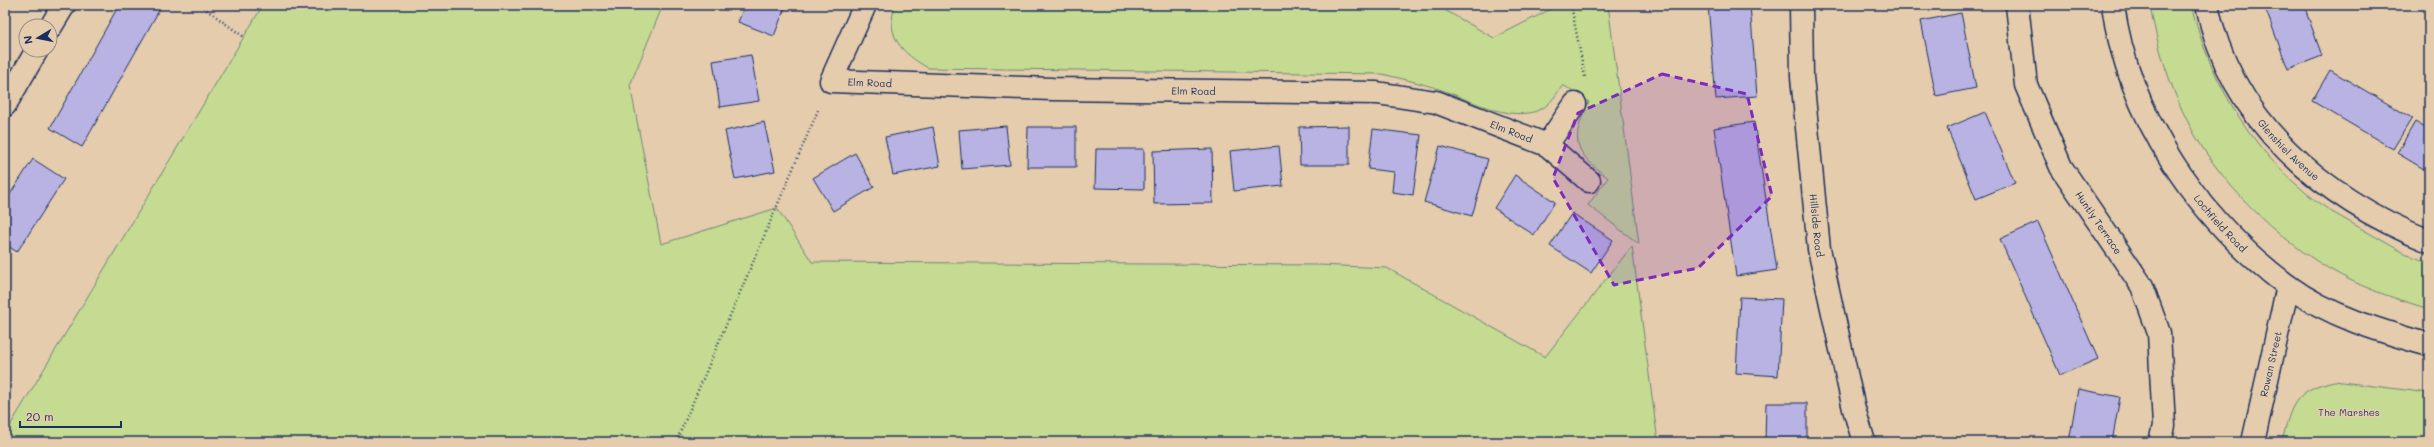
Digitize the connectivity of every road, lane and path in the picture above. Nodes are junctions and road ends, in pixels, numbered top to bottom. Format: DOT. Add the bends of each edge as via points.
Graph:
graph roads {
  1 [pos="64,5"];
  2 [pos="200,5"];
  3 [pos="864,5"];
  4 [pos="1571,5"];
  5 [pos="1801,5"];
  6 [pos="2017,5"];
  7 [pos="2113,5"];
  8 [pos="2207,5"];
  9 [pos="56,18"];
  10 [pos="244,36"];
  11 [pos="32,58"];
  12 [pos="831,82"];
  13 [pos="1575,104"];
  14 [pos="5,105"];
  15 [pos="1547,145"];
  16 [pos="1589,181"];
  17 [pos="2429,241"];
  18 [pos="2288,286"];
  19 [pos="2429,345"];
  20 [pos="676,442"];
  21 [pos="1864,442"];
  22 [pos="2160,442"];
  23 [pos="2253,442"];
  1 -- 9 [label="street"];
  2 -- 10 [label="path"];
  3 -- 12 [label="street"];
  4 -- 13 [label="path" via="1587,89"];
  5 -- 21 [label="street, Hillside Road" via="1802,77 1819,249 1854,409"];
  6 -- 22 [label="street, Huntly Terrace" via="2026,85 2061,167 2142,286 2159,333 2164,426"];
  7 -- 18 [label="street, Lochfield Road" via="2128,70 2175,166 2228,234"];
  8 -- 17 [label="street, Glenshiel Avenue" via="2224,56 2241,92 2265,128 2299,164 2344,197"];
  11 -- 14 [label="street"];
  12 -- 15 [label="street, Elm Road" via="1052,89 1377,93 1436,102"];
  12 -- 20 [label="path"];
  13 -- 15 [label="street"];
  15 -- 16 [label="street, Elm Road"];
  18 -- 19 [label="street, Lochfield Road" via="2328,309 2370,328"];
  18 -- 23 [label="street, Rowan Street"];
}
